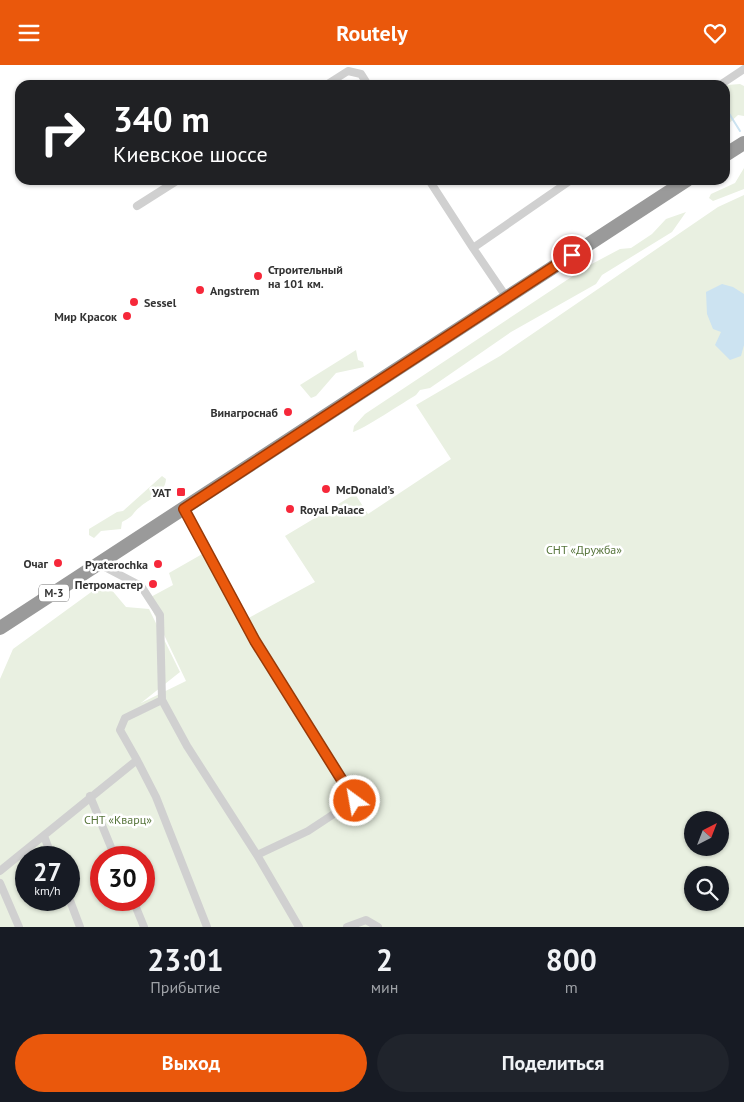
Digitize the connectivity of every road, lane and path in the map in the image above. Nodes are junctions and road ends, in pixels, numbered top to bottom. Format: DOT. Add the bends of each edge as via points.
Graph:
graph roads {
  1 [pos="744,69"];
  2 [pos="334,80"];
  3 [pos="365,80"];
  4 [pos="728,80"];
  5 [pos="744,143"];
  6 [pos="730,152"];
  7 [pos="170,185"];
  8 [pos="433,185"];
  9 [pos="564,185"];
  10 [pos="679,185"];
  11 [pos="137,206"];
  12 [pos="473,248"];
  13 [pos="507,298"];
  14 [pos="184,509"];
  15 [pos="99,564"];
  16 [pos="0,628"];
  17 [pos="162,700"];
  18 [pos="137,760"];
  19 [pos="90,796"];
  20 [pos="44,836"];
  21 [pos="48,846"];
  22 [pos="111,846"];
  23 [pos="258,855"];
  24 [pos="0,871"];
  25 [pos="0,883"];
  26 [pos="74,911"];
  27 [pos="137,911"];
  28 [pos="19,927"];
  29 [pos="80,927"];
  30 [pos="144,927"];
  31 [pos="207,927"];
  32 [pos="299,927"];
  33 [pos="347,927"];
  34 [pos="378,927"];
  1 -- 4 [label="street"];
  2 -- 3 [label="street" via="348,71 361,73"];
  5 -- 6 [label="highway"];
  7 -- 11 [label="street"];
  8 -- 12 [label="street"];
  9 -- 12 [label="street"];
  10 -- 13 [label="highway, М-3"];
  12 -- 13 [label="street"];
  13 -- 14 [label="highway, М-3"];
  14 -- 15 [label="highway, М-3"];
  14 -- 23 [label="street" via="255,641 355,801 308,831"];
  15 -- 16 [label="highway, М-3"];
  15 -- 17 [label="street" via="141,586 160,615"];
  17 -- 18 [label="street" via="125,718 120,730"];
  17 -- 23 [label="street" via="187,746"];
  18 -- 19 [label="street"];
  18 -- 31 [label="street" via="156,797"];
  19 -- 20 [label="street"];
  19 -- 22 [label="street"];
  20 -- 21 [label="street"];
  20 -- 24 [label="street"];
  23 -- 32 [label="street"];
  25 -- 28 [label="street"];
  26 -- 29 [label="street"];
  27 -- 30 [label="street"];
  33 -- 34 [label="street" via="366,920"];
}
